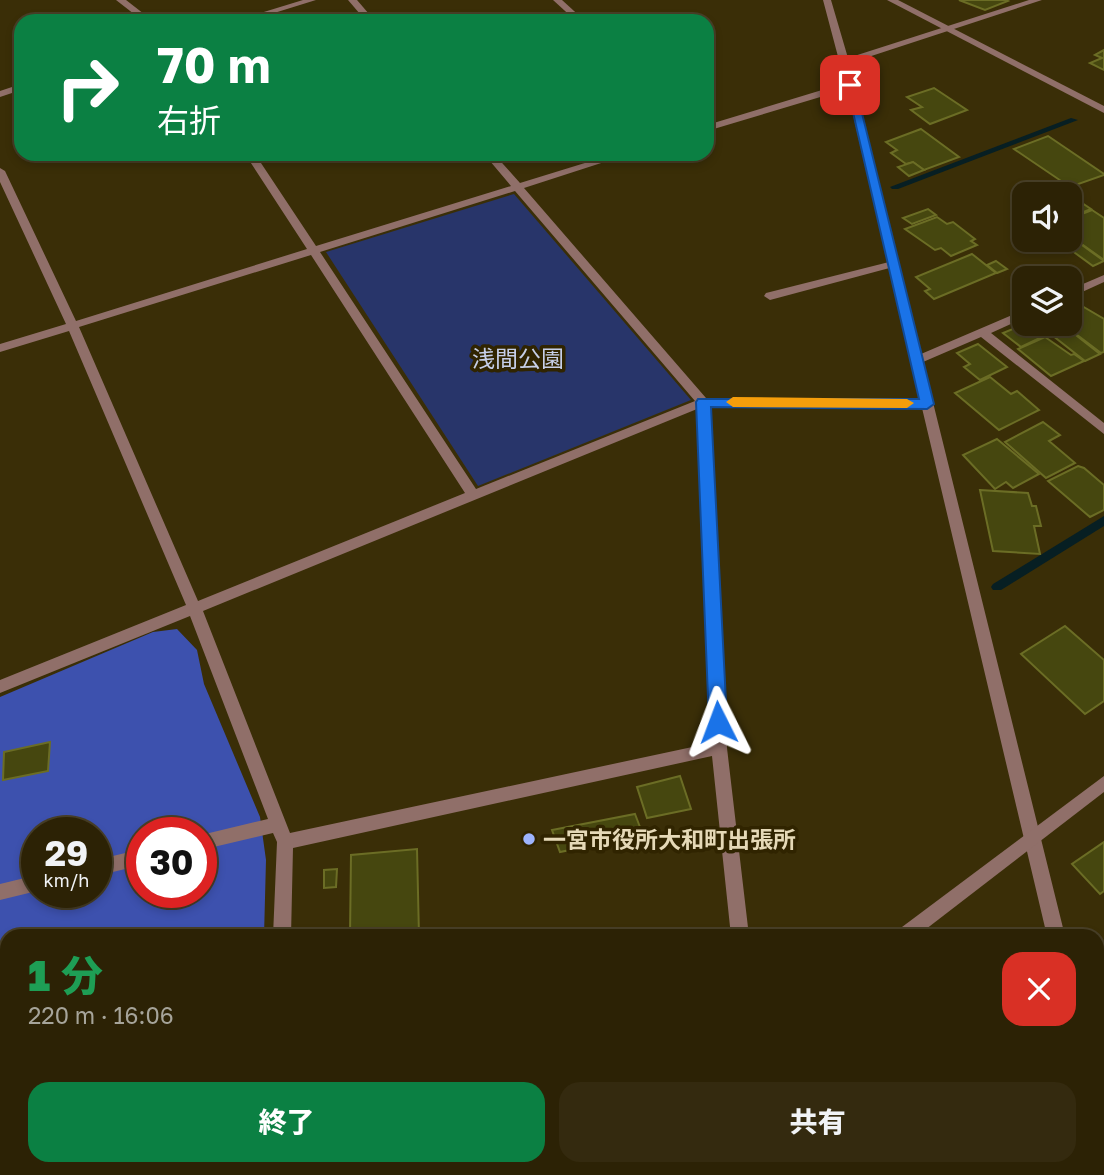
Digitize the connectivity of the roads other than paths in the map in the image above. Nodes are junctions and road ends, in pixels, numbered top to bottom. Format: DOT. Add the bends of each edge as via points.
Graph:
graph roads {
  1 [pos="120,0"];
  2 [pos="312,0"];
  3 [pos="352,0"];
  4 [pos="557,0"];
  5 [pos="827,0"];
  6 [pos="891,0"];
  7 [pos="1038,0"];
  8 [pos="139,14"];
  9 [pos="263,14"];
  10 [pos="365,14"];
  11 [pos="573,14"];
  12 [pos="949,29"];
  13 [pos="845,62"];
  14 [pos="850,85"];
  15 [pos="1104,110"];
  16 [pos="714,126"];
  17 [pos="255,161"];
  18 [pos="495,161"];
  19 [pos="602,161"];
  20 [pos="0,171"];
  21 [pos="519,187"];
  22 [pos="314,249"];
  23 [pos="893,264"];
  24 [pos="1104,278"];
  25 [pos="1082,288"];
  26 [pos="770,296"];
  27 [pos="1012,319"];
  28 [pos="72,325"];
  29 [pos="982,332"];
  30 [pos="0,348"];
  31 [pos="917,360"];
  32 [pos="703,402"];
  33 [pos="927,404"];
  34 [pos="1103,428"];
  35 [pos="474,496"];
  36 [pos="194,607"];
  37 [pos="0,687"];
  38 [pos="719,748"];
  39 [pos="1104,783"];
  40 [pos="278,824"];
  41 [pos="1032,838"];
  42 [pos="217,839"];
  43 [pos="285,842"];
  44 [pos="21,887"];
  45 [pos="0,892"];
  46 [pos="282,929"];
  47 [pos="739,929"];
  48 [pos="913,929"];
  49 [pos="1054,929"];
  1 -- 8 [label="street"];
  2 -- 9 [label="street"];
  3 -- 10 [label="street"];
  4 -- 11 [label="street"];
  5 -- 13 [label="street"];
  6 -- 12 [label="street"];
  7 -- 12 [label="street"];
  12 -- 13 [label="street"];
  12 -- 15 [label="street"];
  13 -- 14 [label="street"];
  14 -- 16 [label="street"];
  14 -- 23 [label="street"];
  17 -- 22 [label="street"];
  18 -- 21 [label="street"];
  19 -- 21 [label="street"];
  20 -- 28 [label="street"];
  21 -- 22 [label="street"];
  21 -- 32 [label="street"];
  22 -- 28 [label="street"];
  22 -- 35 [label="street"];
  23 -- 26 [label="street"];
  23 -- 31 [label="street"];
  24 -- 25 [label="street"];
  27 -- 29 [label="street"];
  28 -- 30 [label="street"];
  28 -- 36 [label="street"];
  29 -- 31 [label="street"];
  29 -- 34 [label="street"];
  31 -- 33 [label="street"];
  32 -- 33 [label="street"];
  32 -- 35 [label="street"];
  32 -- 38 [label="street"];
  33 -- 41 [label="street"];
  35 -- 36 [label="street"];
  36 -- 37 [label="street"];
  36 -- 40 [label="street"];
  38 -- 43 [label="street"];
  38 -- 47 [label="street"];
  39 -- 41 [label="street"];
  40 -- 42 [label="street"];
  40 -- 43 [label="street"];
  41 -- 48 [label="street"];
  41 -- 49 [label="street"];
  43 -- 46 [label="street"];
  44 -- 45 [label="street"];
}
